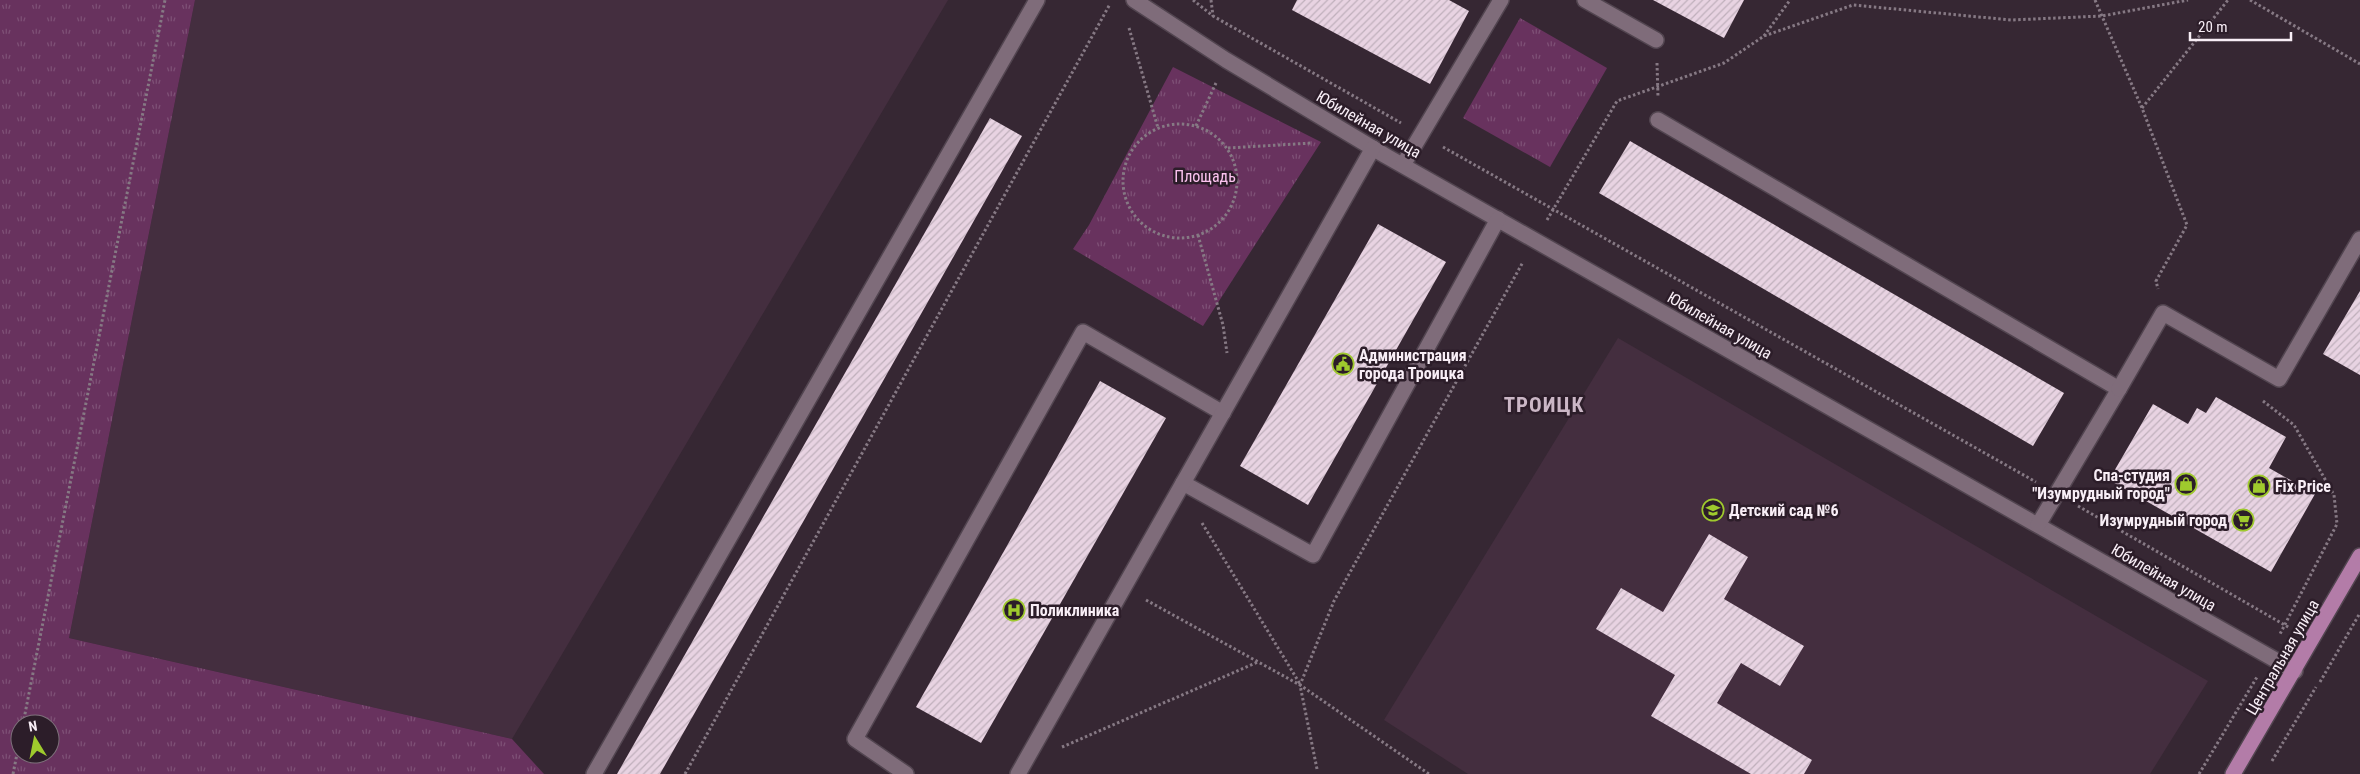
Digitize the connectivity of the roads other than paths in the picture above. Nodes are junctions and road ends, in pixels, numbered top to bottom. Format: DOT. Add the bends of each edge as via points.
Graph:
graph roads {
  1 [pos="1036,0"];
  2 [pos="1134,0"];
  3 [pos="1501,0"];
  4 [pos="1584,0"];
  5 [pos="1656,40"];
  6 [pos="1658,120"];
  7 [pos="1373,148"];
  8 [pos="1403,165"];
  9 [pos="1498,219"];
  10 [pos="2360,239"];
  11 [pos="2120,389"];
  12 [pos="1223,413"];
  13 [pos="1183,483"];
  14 [pos="2038,526"];
  15 [pos="2360,556"];
  16 [pos="2295,671"];
  17 [pos="594,774"];
  18 [pos="906,774"];
  19 [pos="1018,774"];
  20 [pos="2233,774"];
  1 -- 17 [label="street"];
  2 -- 7 [label="street, Юбилейная улица" via="1226,60"];
  3 -- 8 [label="street"];
  4 -- 5 [label="street"];
  6 -- 11 [label="street"];
  7 -- 8 [label="street, Юбилейная улица"];
  7 -- 12 [label="street"];
  8 -- 9 [label="street, Юбилейная улица"];
  9 -- 13 [label="street" via="1313,556"];
  9 -- 14 [label="street, Юбилейная улица"];
  10 -- 11 [label="street" via="2279,379 2163,313"];
  11 -- 14 [label="street"];
  12 -- 13 [label="street"];
  12 -- 18 [label="street" via="1082,332 855,739"];
  13 -- 19 [label="street"];
  14 -- 16 [label="street, Юбилейная улица"];
  15 -- 16 [label="main road, Центральная улица"];
  16 -- 20 [label="main road, Центральная улица"];
}
